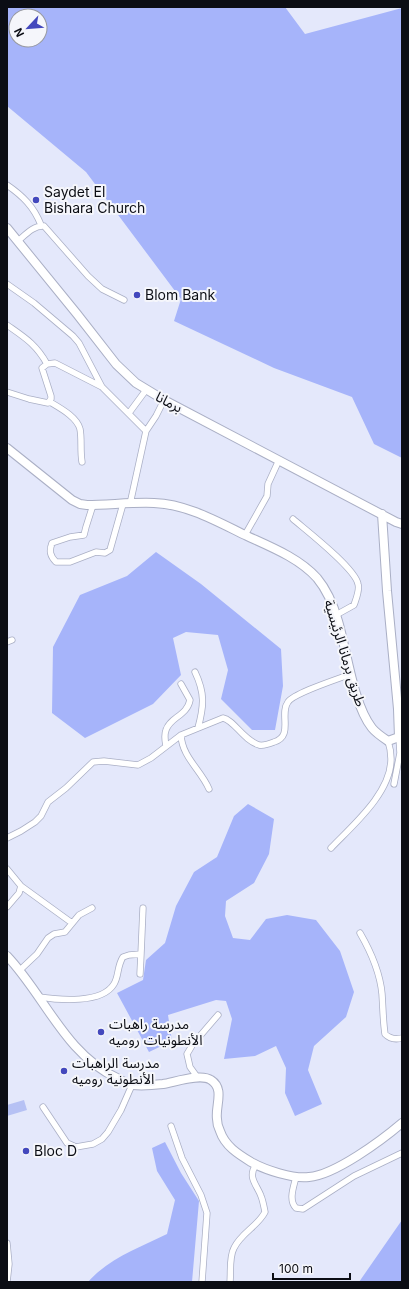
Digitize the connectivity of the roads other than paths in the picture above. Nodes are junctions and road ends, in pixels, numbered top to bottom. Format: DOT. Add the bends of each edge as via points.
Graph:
graph roads {
  1 [pos="7,185"];
  2 [pos="41,225"];
  3 [pos="7,228"];
  4 [pos="18,241"];
  5 [pos="7,284"];
  6 [pos="124,300"];
  7 [pos="7,325"];
  8 [pos="47,364"];
  9 [pos="102,388"];
  10 [pos="146,390"];
  11 [pos="7,392"];
  12 [pos="164,400"];
  13 [pos="50,402"];
  14 [pos="129,413"];
  15 [pos="146,431"];
  16 [pos="7,448"];
  17 [pos="279,460"];
  18 [pos="82,462"];
  19 [pos="127,504"];
  20 [pos="93,505"];
  21 [pos="382,514"];
  22 [pos="293,518"];
  23 [pos="400,522"];
  24 [pos="245,535"];
  25 [pos="336,615"];
  26 [pos="195,672"];
  27 [pos="351,674"];
  28 [pos="181,684"];
  29 [pos="198,728"];
  30 [pos="181,735"];
  31 [pos="399,736"];
  32 [pos="388,741"];
  33 [pos="166,746"];
  34 [pos="394,784"];
  35 [pos="209,789"];
  36 [pos="7,838"];
  37 [pos="331,848"];
  38 [pos="7,869"];
  39 [pos="21,886"];
  40 [pos="7,907"];
  41 [pos="92,908"];
  42 [pos="143,908"];
  43 [pos="72,923"];
  44 [pos="360,933"];
  45 [pos="141,954"];
  46 [pos="7,956"];
  47 [pos="20,970"];
  48 [pos="140,974"];
  49 [pos="39,997"];
  50 [pos="218,1015"];
  51 [pos="402,1038"];
  52 [pos="198,1078"];
  53 [pos="132,1085"];
  54 [pos="43,1108"];
  55 [pos="402,1123"];
  56 [pos="171,1126"];
  57 [pos="402,1153"];
  58 [pos="256,1165"];
  59 [pos="296,1177"];
  60 [pos="7,1243"];
  61 [pos="7,1282"];
  62 [pos="202,1282"];
  63 [pos="230,1282"];
  1 -- 2 [label="street" via="33,208"];
  2 -- 4 [label="street"];
  2 -- 6 [label="street" via="50,231 102,289"];
  3 -- 4 [label="street, برمانا"];
  4 -- 10 [label="street, برمانا" via="116,364"];
  5 -- 9 [label="street" via="73,336"];
  7 -- 8 [label="street" via="28,339"];
  8 -- 9 [label="street" via="54,363"];
  8 -- 13 [label="street" via="42,368 51,396"];
  9 -- 14 [label="street"];
  10 -- 12 [label="street, برمانا"];
  10 -- 14 [label="street"];
  11 -- 13 [label="street" via="45,403"];
  12 -- 15 [label="street"];
  12 -- 17 [label="street, برمانا"];
  13 -- 18 [label="street" via="76,421 80,431"];
  14 -- 15 [label="street"];
  15 -- 19 [label="street"];
  16 -- 20 [label="street, طريق برمانا الرئيسية" via="72,500 80,504"];
  17 -- 21 [label="street, برمانا"];
  17 -- 24 [label="street" via="268,484 267,496"];
  19 -- 20 [label="street, طريق برمانا الرئيسية"];
  19 -- 20 [label="street" via="110,550 105,553 96,552 70,562 56,562 51,557 52,543 70,536 84,535"];
  19 -- 24 [label="street, طريق برمانا الرئيسية" via="154,503 185,509"];
  21 -- 23 [label="street"];
  21 -- 31 [label="street"];
  22 -- 25 [label="street" via="331,551 356,578 359,585 354,605"];
  24 -- 25 [label="street, طريق برمانا الرئيسية" via="301,564 317,578 328,594"];
  25 -- 27 [label="street, طريق برمانا الرئيسية"];
  26 -- 29 [label="street" via="203,694"];
  27 -- 29 [label="street" via="290,699 285,711 286,728 278,741 267,745 250,740 223,718"];
  27 -- 32 [label="street, طريق برمانا الرئيسية" via="362,712 372,728"];
  28 -- 33 [label="street" via="190,700 189,706 166,728"];
  29 -- 30 [label="street"];
  30 -- 33 [label="street"];
  30 -- 35 [label="street" via="185,753"];
  31 -- 32 [label="street"];
  31 -- 34 [label="street" via="400,753"];
  32 -- 37 [label="street" via="391,760 382,791"];
  33 -- 36 [label="street" via="138,765 93,762 48,802 35,822"];
  38 -- 39 [label="street"];
  39 -- 40 [label="street" via="19,894"];
  39 -- 43 [label="street"];
  41 -- 43 [label="street" via="79,915"];
  42 -- 45 [label="street"];
  43 -- 47 [label="street" via="65,932 48,938 37,954"];
  44 -- 51 [label="street" via="369,948 379,978 385,1034 389,1038"];
  45 -- 48 [label="street"];
  45 -- 49 [label="street" via="123,957 114,985 104,994 73,1000"];
  46 -- 47 [label="street"];
  47 -- 49 [label="street"];
  49 -- 53 [label="street" via="85,1058 110,1076"];
  50 -- 52 [label="street" via="187,1054 190,1067"];
  52 -- 53 [label="street" via="164,1084"];
  52 -- 58 [label="street" via="208,1078 218,1088 216,1119 224,1140 236,1153"];
  53 -- 54 [label="street" via="108,1132 93,1144 76,1147 67,1144"];
  55 -- 59 [label="street" via="357,1156 337,1167 310,1177"];
  56 -- 62 [label="street" via="182,1158 207,1212"];
  57 -- 59 [label="street" via="354,1176 303,1209 292,1204"];
  58 -- 59 [label="street"];
  58 -- 63 [label="street" via="252,1169 252,1178 265,1212 234,1248"];
  60 -- 61 [label="street"];
}
